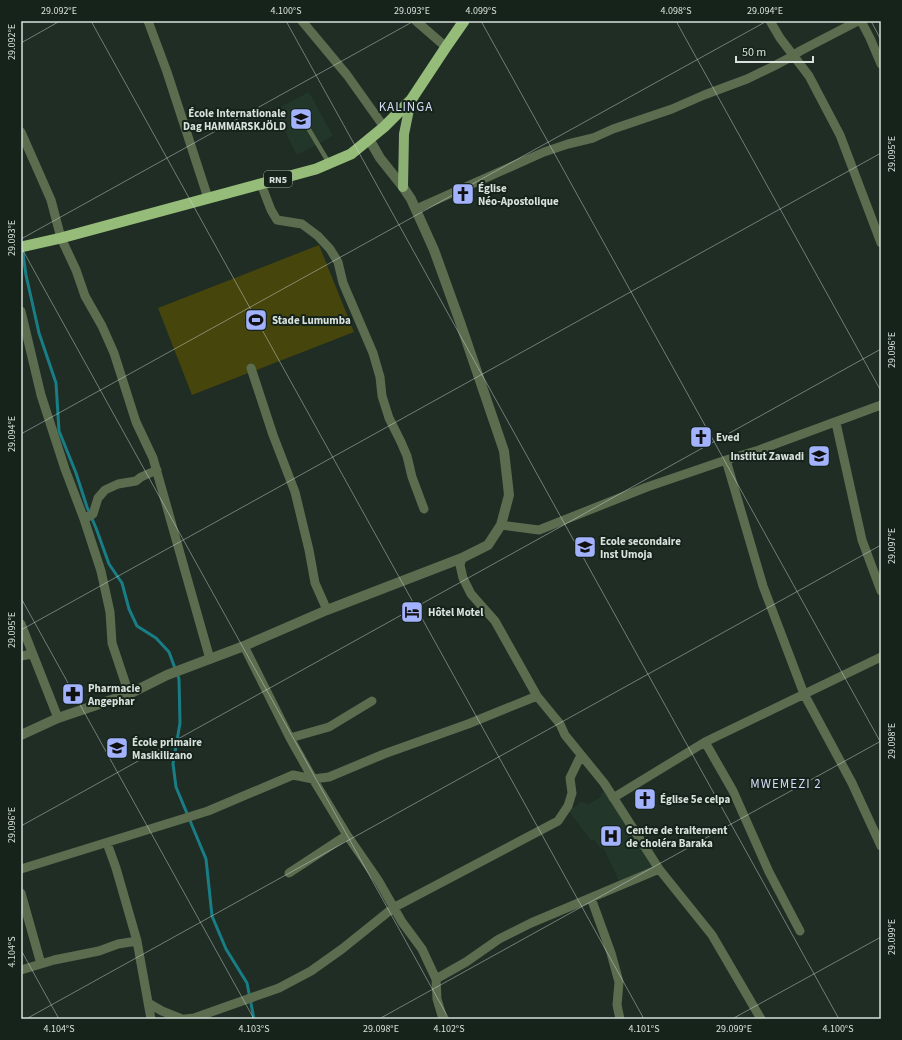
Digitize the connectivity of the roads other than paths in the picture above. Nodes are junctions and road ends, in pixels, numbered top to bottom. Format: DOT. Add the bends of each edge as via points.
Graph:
graph roads {
  1 [pos="148,21"];
  2 [pos="302,21"];
  3 [pos="416,21"];
  4 [pos="464,21"];
  5 [pos="770,21"];
  6 [pos="859,21"];
  7 [pos="446,47"];
  8 [pos="793,56"];
  9 [pos="881,64"];
  10 [pos="412,100"];
  11 [pos="305,123"];
  12 [pos="384,127"];
  13 [pos="21,132"];
  14 [pos="369,139"];
  15 [pos="329,163"];
  16 [pos="261,184"];
  17 [pos="404,187"];
  18 [pos="208,198"];
  19 [pos="416,209"];
  20 [pos="61,238"];
  21 [pos="881,243"];
  22 [pos="21,247"];
  23 [pos="21,311"];
  24 [pos="251,368"];
  25 [pos="881,405"];
  26 [pos="836,423"];
  27 [pos="726,460"];
  28 [pos="157,470"];
  29 [pos="424,509"];
  30 [pos="84,519"];
  31 [pos="501,525"];
  32 [pos="462,558"];
  33 [pos="881,590"];
  34 [pos="327,610"];
  35 [pos="21,624"];
  36 [pos="244,646"];
  37 [pos="32,654"];
  38 [pos="21,656"];
  39 [pos="881,657"];
  40 [pos="210,660"];
  41 [pos="129,694"];
  42 [pos="804,694"];
  43 [pos="538,696"];
  44 [pos="372,701"];
  45 [pos="58,718"];
  46 [pos="21,735"];
  47 [pos="290,738"];
  48 [pos="705,742"];
  49 [pos="581,755"];
  50 [pos="313,779"];
  51 [pos="613,798"];
  52 [pos="347,835"];
  53 [pos="107,843"];
  54 [pos="881,846"];
  55 [pos="21,869"];
  56 [pos="660,869"];
  57 [pos="289,873"];
  58 [pos="21,893"];
  59 [pos="591,898"];
  60 [pos="393,908"];
  61 [pos="800,931"];
  62 [pos="137,941"];
  63 [pos="41,964"];
  64 [pos="21,970"];
  65 [pos="436,979"];
  66 [pos="148,1003"];
  67 [pos="151,1019"];
  68 [pos="182,1019"];
  69 [pos="185,1019"];
  70 [pos="443,1019"];
  71 [pos="620,1019"];
  72 [pos="761,1019"];
  1 -- 18 [label="street"];
  2 -- 12 [label="street" via="347,75"];
  3 -- 7 [label="street"];
  4 -- 7 [label="highway, RN5"];
  5 -- 8 [label="street"];
  6 -- 8 [label="street"];
  6 -- 9 [label="street" via="870,38"];
  7 -- 10 [label="highway, RN5"];
  8 -- 19 [label="street" via="747,79 672,109 593,138 544,152"];
  8 -- 21 [label="street" via="809,76 840,136"];
  10 -- 12 [label="highway, RN5"];
  10 -- 17 [label="main road" via="404,134"];
  11 -- 15 [label="lane"];
  12 -- 14 [label="highway, RN5"];
  13 -- 20 [label="street" via="51,200"];
  14 -- 15 [label="highway, RN5" via="351,154"];
  14 -- 17 [label="street" via="380,158"];
  15 -- 16 [label="highway, RN5"];
  16 -- 18 [label="highway, RN5"];
  16 -- 29 [label="street" via="277,220 302,224 318,236 338,262 343,284 373,353 389,418 407,456 414,485"];
  17 -- 19 [label="street"];
  18 -- 20 [label="highway, RN5"];
  19 -- 31 [label="street" via="434,250 504,451 509,495"];
  20 -- 22 [label="highway, RN5"];
  20 -- 28 [label="street" via="85,296 114,353 136,422"];
  23 -- 30 [label="street" via="41,395 64,469"];
  24 -- 34 [label="street" via="295,492 315,583"];
  25 -- 26 [label="street"];
  26 -- 27 [label="street"];
  26 -- 33 [label="street" via="862,540"];
  27 -- 31 [label="street" via="647,487 539,530"];
  27 -- 42 [label="street" via="763,586"];
  28 -- 30 [label="street" via="136,481 118,484 105,490 98,498 93,514"];
  28 -- 40 [label="street"];
  30 -- 41 [label="street" via="101,570 110,612 112,643"];
  31 -- 32 [label="street" via="488,545"];
  32 -- 34 [label="street"];
  32 -- 43 [label="street" via="460,565 463,578 471,594 495,621"];
  34 -- 36 [label="street"];
  35 -- 37 [label="street"];
  36 -- 40 [label="street"];
  36 -- 47 [label="street"];
  37 -- 38 [label="street"];
  37 -- 45 [label="street"];
  39 -- 42 [label="street"];
  40 -- 41 [label="street" via="167,675"];
  41 -- 45 [label="street"];
  42 -- 48 [label="street"];
  42 -- 54 [label="street" via="852,783"];
  43 -- 49 [label="street"];
  43 -- 50 [label="street" via="329,777"];
  44 -- 47 [label="street" via="329,727"];
  45 -- 46 [label="street"];
  47 -- 50 [label="street"];
  48 -- 51 [label="street"];
  48 -- 61 [label="street" via="733,791 769,872"];
  49 -- 51 [label="street"];
  49 -- 60 [label="street" via="570,778 572,793 568,806 558,821"];
  50 -- 52 [label="street"];
  50 -- 53 [label="street" via="293,775 208,811"];
  51 -- 56 [label="street"];
  52 -- 57 [label="street"];
  52 -- 60 [label="street" via="378,880"];
  53 -- 55 [label="street"];
  53 -- 62 [label="street"];
  56 -- 59 [label="street"];
  56 -- 72 [label="street" via="712,935"];
  58 -- 63 [label="street"];
  59 -- 65 [label="street" via="543,917 505,936"];
  59 -- 71 [label="street" via="619,982 617,1005"];
  60 -- 65 [label="street" via="422,949"];
  60 -- 69 [label="street" via="311,971 279,988"];
  62 -- 63 [label="street"];
  62 -- 66 [label="street"];
  63 -- 64 [label="street"];
  65 -- 70 [label="street" via="437,999"];
  66 -- 67 [label="street"];
  66 -- 68 [label="street"];
}
